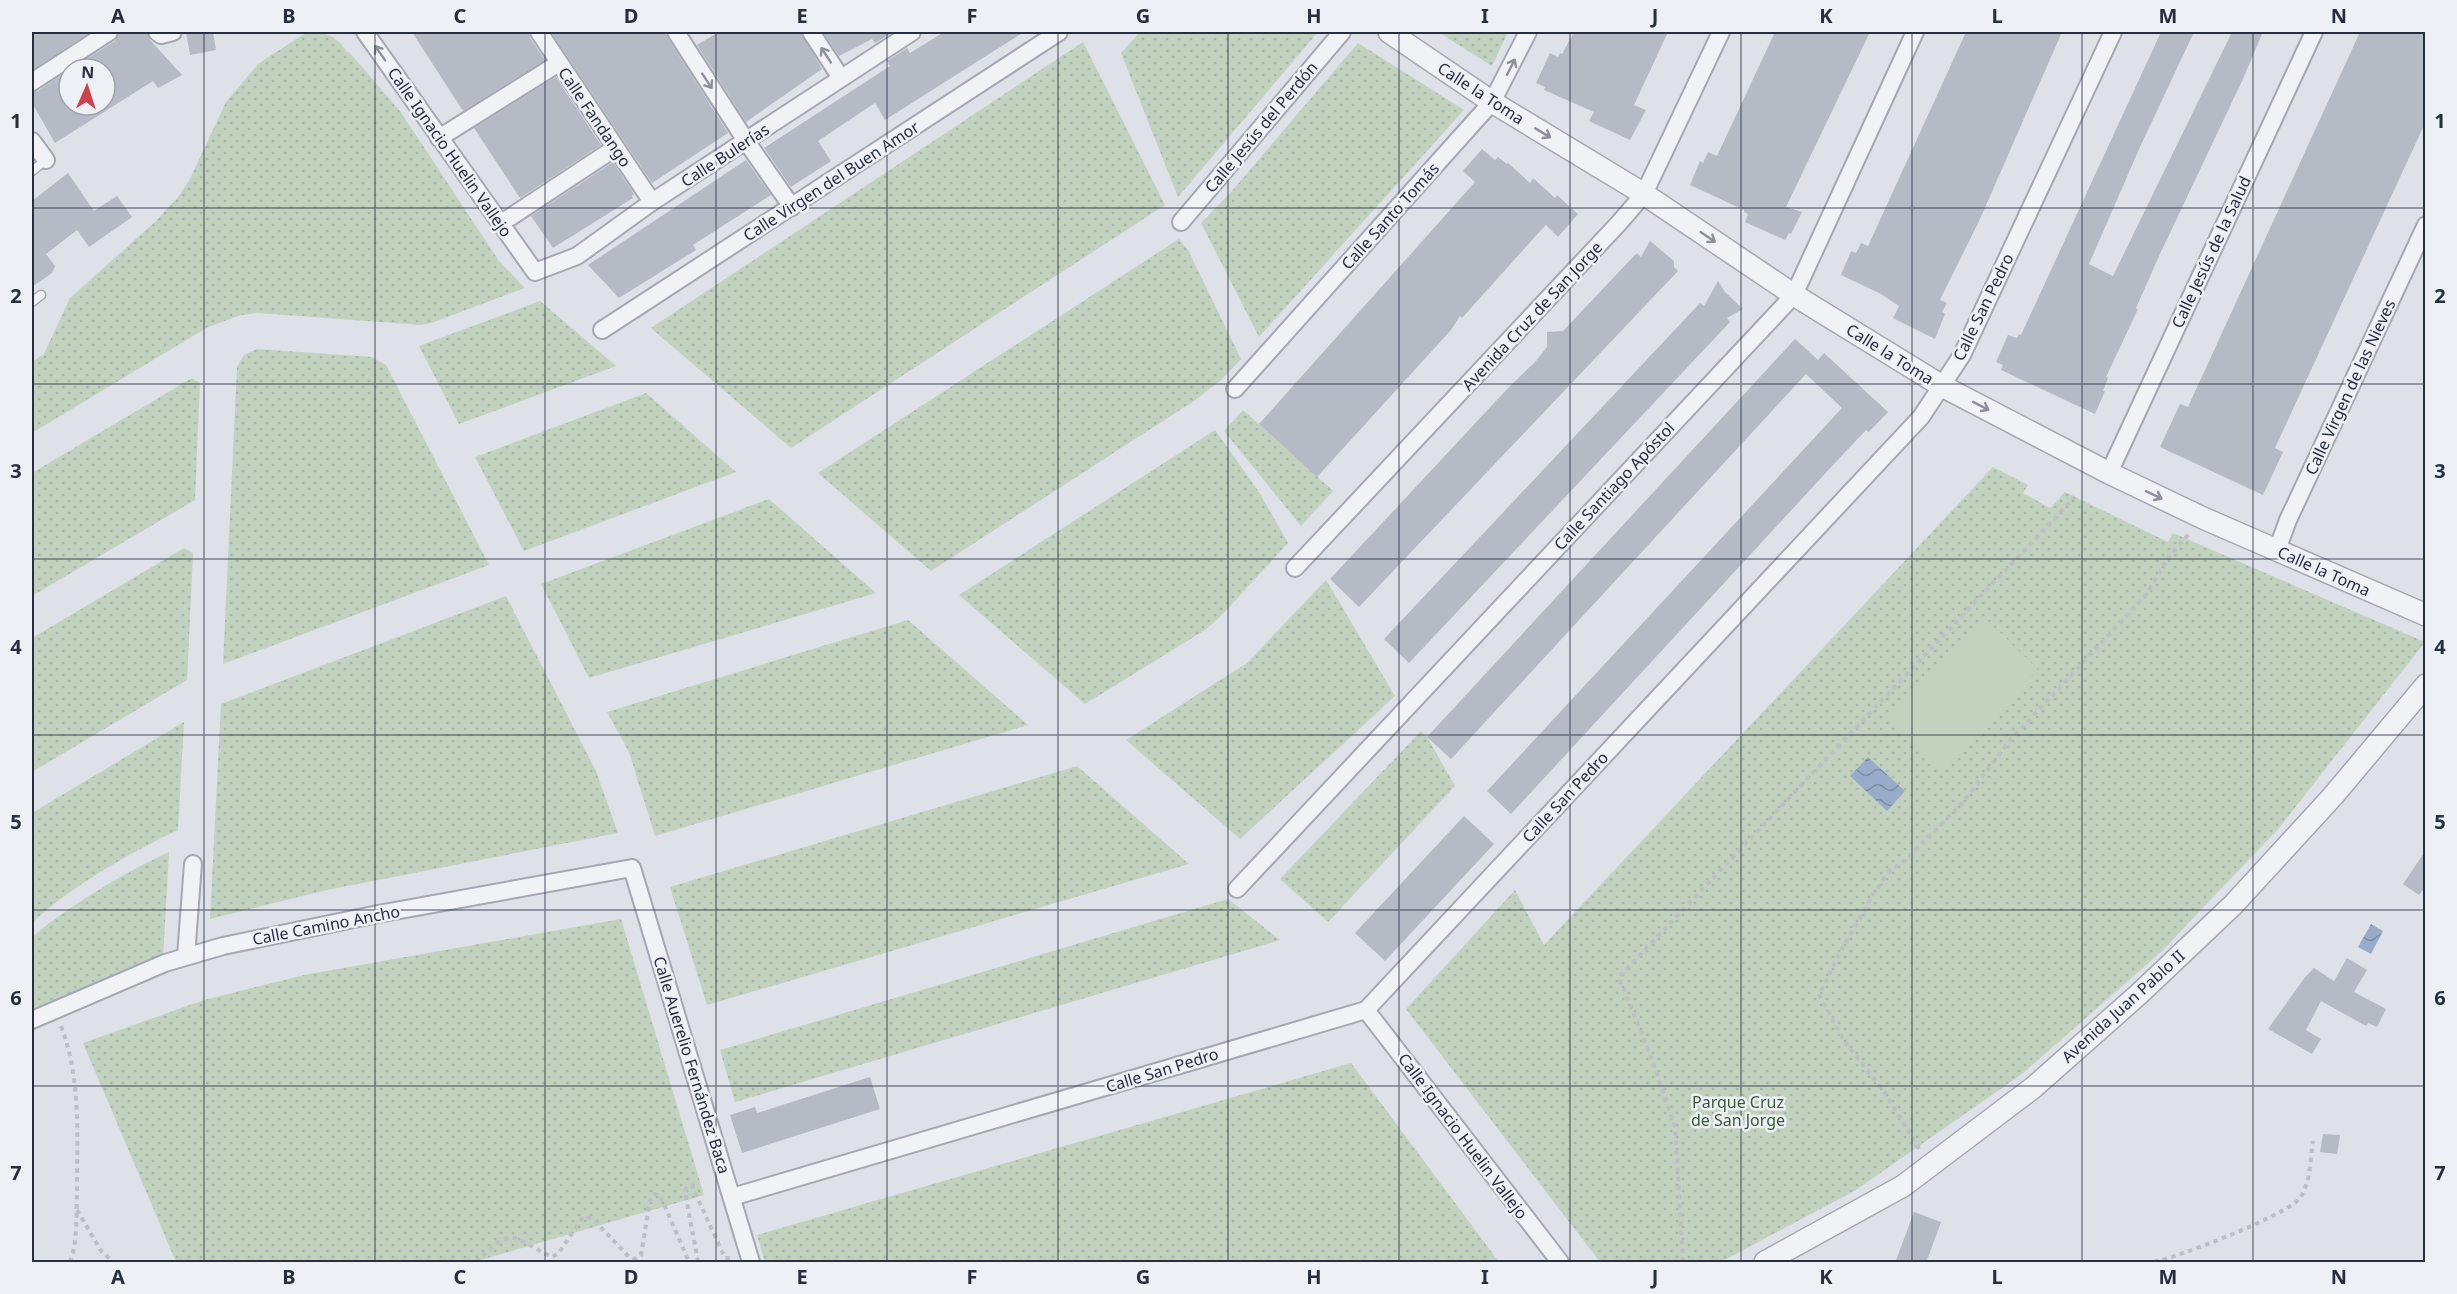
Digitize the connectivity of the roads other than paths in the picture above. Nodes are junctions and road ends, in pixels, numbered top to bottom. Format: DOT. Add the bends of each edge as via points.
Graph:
graph roads {
  1 [pos="109,32"];
  2 [pos="157,32"];
  3 [pos="173,32"];
  4 [pos="365,32"];
  5 [pos="539,32"];
  6 [pos="676,32"];
  7 [pos="811,32"];
  8 [pos="912,32"];
  9 [pos="1059,32"];
  10 [pos="1342,32"];
  11 [pos="1389,32"];
  12 [pos="1528,32"];
  13 [pos="1721,32"];
  14 [pos="1915,32"];
  15 [pos="2113,32"];
  16 [pos="2314,32"];
  17 [pos="559,63"];
  18 [pos="841,78"];
  19 [pos="32,82"];
  20 [pos="1492,102"];
  21 [pos="439,138"];
  22 [pos="32,141"];
  23 [pos="746,141"];
  24 [pos="615,148"];
  25 [pos="46,160"];
  26 [pos="32,171"];
  27 [pos="1644,194"];
  28 [pos="652,202"];
  29 [pos="792,207"];
  30 [pos="1181,222"];
  31 [pos="500,224"];
  32 [pos="2426,225"];
  33 [pos="535,272"];
  34 [pos="41,295"];
  35 [pos="1794,295"];
  36 [pos="32,302"];
  37 [pos="602,330"];
  38 [pos="1942,386"];
  39 [pos="1235,389"];
  40 [pos="2109,473"];
  41 [pos="2277,550"];
  42 [pos="1295,568"];
  43 [pos="2426,615"];
  44 [pos="2426,685"];
  45 [pos="193,864"];
  46 [pos="632,868"];
  47 [pos="1237,890"];
  48 [pos="186,956"];
  49 [pos="1366,1010"];
  50 [pos="32,1020"];
  51 [pos="732,1197"];
  52 [pos="750,1258"];
  53 [pos="1560,1263"];
  54 [pos="1765,1263"];
  1 -- 19 [label="street"];
  2 -- 3 [label="street"];
  21 -- 4 [label="street, Calle Ignacio Huelin Vallejo, one-way"];
  5 -- 17 [label="street, Calle Fandango"];
  6 -- 23 [label="street, one-way"];
  18 -- 7 [label="street, one-way"];
  8 -- 18 [label="street, Calle Bulerías"];
  9 -- 29 [label="street, Calle Virgen del Buen Amor"];
  10 -- 30 [label="street, Calle Jesús del Perdón"];
  11 -- 20 [label="street, Calle la Toma"];
  20 -- 12 [label="street, Calle Santo Tomás, one-way"];
  13 -- 27 [label="street, Avenida Cruz de San Jorge"];
  14 -- 35 [label="street, Calle Santiago Apóstol"];
  15 -- 38 [label="street, Calle San Pedro" via="1962,356"];
  16 -- 40 [label="street, Calle Jesús de la Salud"];
  17 -- 21 [label="street"];
  17 -- 24 [label="street, Calle Fandango"];
  18 -- 23 [label="street, Calle Bulerías"];
  20 -- 27 [label="street, Calle la Toma, one-way"];
  20 -- 39 [label="street, Calle Santo Tomás"];
  21 -- 31 [label="street, Calle Ignacio Huelin Vallejo"];
  22 -- 25 [label="street"];
  23 -- 28 [label="street, Calle Bulerías"];
  23 -- 29 [label="street"];
  24 -- 28 [label="street, Calle Fandango"];
  24 -- 31 [label="street"];
  25 -- 26 [label="lane"];
  27 -- 35 [label="street, Calle la Toma, one-way"];
  27 -- 42 [label="street, Avenida Cruz de San Jorge"];
  28 -- 33 [label="street, Calle Bulerías" via="577,256"];
  29 -- 37 [label="street, Calle Virgen del Buen Amor"];
  31 -- 33 [label="street, Calle Ignacio Huelin Vallejo"];
  32 -- 41 [label="street, Calle Virgen de las Nieves"];
  34 -- 36 [label="lane"];
  35 -- 38 [label="street, Calle la Toma"];
  35 -- 47 [label="street, Calle Santiago Apóstol"];
  38 -- 40 [label="street, Calle la Toma, one-way"];
  38 -- 49 [label="street, Calle San Pedro" via="1922,417"];
  40 -- 41 [label="street, Calle la Toma, one-way"];
  41 -- 43 [label="street, Calle la Toma"];
  44 -- 54 [label="street, Avenida Juan Pablo II" via="2333,796 2233,905 2034,1087 1903,1186"];
  45 -- 48 [label="street"];
  46 -- 48 [label="street, Calle Camino Ancho" via="378,914"];
  46 -- 51 [label="street, Calle Auerelio Fernández Baca"];
  48 -- 50 [label="street, Calle Camino Ancho"];
  49 -- 51 [label="street, Calle San Pedro"];
  49 -- 53 [label="street, Calle Ignacio Huelin Vallejo"];
  51 -- 52 [label="street, Calle Auerelio Fernández Baca"];
}
